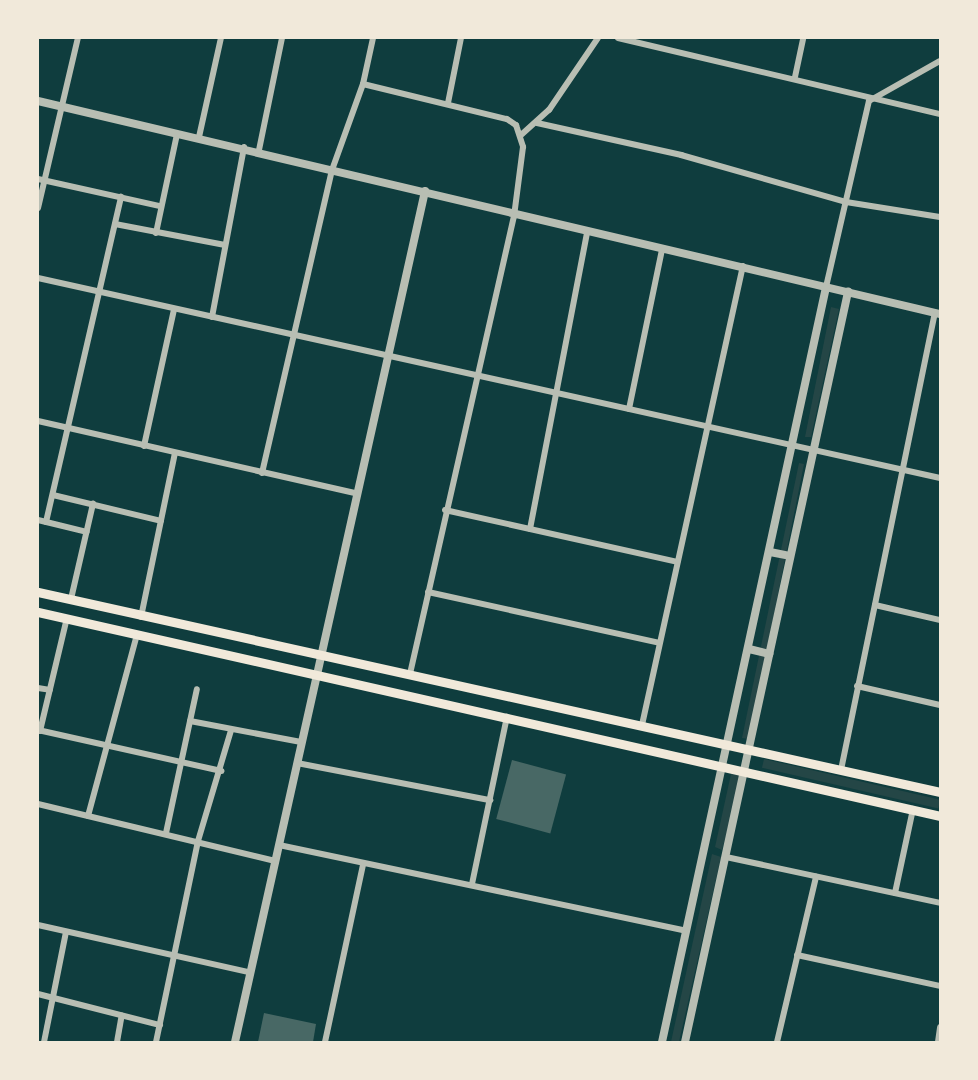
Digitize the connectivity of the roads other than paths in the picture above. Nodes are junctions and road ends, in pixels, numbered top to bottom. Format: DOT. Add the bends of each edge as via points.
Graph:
graph roads {
  1 [pos="78,38"];
  2 [pos="221,38"];
  3 [pos="282,38"];
  4 [pos="373,38"];
  5 [pos="461,38"];
  6 [pos="598,38"];
  7 [pos="618,38"];
  8 [pos="803,38"];
  9 [pos="940,61"];
  10 [pos="795,77"];
  11 [pos="363,84"];
  12 [pos="38,101"];
  13 [pos="868,101"];
  14 [pos="448,103"];
  15 [pos="61,106"];
  16 [pos="940,114"];
  17 [pos="537,123"];
  18 [pos="177,134"];
  19 [pos="521,135"];
  20 [pos="199,137"];
  21 [pos="244,147"];
  22 [pos="259,150"];
  23 [pos="332,170"];
  24 [pos="40,180"];
  25 [pos="425,190"];
  26 [pos="121,197"];
  27 [pos="846,202"];
  28 [pos="160,206"];
  29 [pos="38,208"];
  30 [pos="514,216"];
  31 [pos="940,217"];
  32 [pos="115,224"];
  33 [pos="156,233"];
  34 [pos="587,234"];
  35 [pos="225,245"];
  36 [pos="662,249"];
  37 [pos="743,265"];
  38 [pos="38,278"];
  39 [pos="826,287"];
  40 [pos="100,291"];
  41 [pos="848,292"];
  42 [pos="174,309"];
  43 [pos="938,314"];
  44 [pos="212,317"];
  45 [pos="296,335"];
  46 [pos="387,356"];
  47 [pos="478,376"];
  48 [pos="555,393"];
  49 [pos="629,409"];
  50 [pos="38,421"];
  51 [pos="707,426"];
  52 [pos="69,428"];
  53 [pos="792,445"];
  54 [pos="144,446"];
  55 [pos="813,450"];
  56 [pos="175,453"];
  57 [pos="903,470"];
  58 [pos="262,473"];
  59 [pos="940,478"];
  60 [pos="356,493"];
  61 [pos="53,495"];
  62 [pos="93,504"];
  63 [pos="445,510"];
  64 [pos="38,520"];
  65 [pos="161,521"];
  66 [pos="46,522"];
  67 [pos="530,529"];
  68 [pos="87,531"];
  69 [pos="770,552"];
  70 [pos="790,556"];
  71 [pos="677,562"];
  72 [pos="38,592"];
  73 [pos="428,592"];
  74 [pos="71,599"];
  75 [pos="874,605"];
  76 [pos="38,612"];
  77 [pos="141,617"];
  78 [pos="66,618"];
  79 [pos="940,621"];
  80 [pos="137,634"];
  81 [pos="659,643"];
  82 [pos="748,649"];
  83 [pos="769,654"];
  84 [pos="323,657"];
  85 [pos="410,674"];
  86 [pos="320,675"];
  87 [pos="856,686"];
  88 [pos="38,688"];
  89 [pos="197,689"];
  90 [pos="50,690"];
  91 [pos="940,705"];
  92 [pos="507,716"];
  93 [pos="190,721"];
  94 [pos="642,725"];
  95 [pos="39,730"];
  96 [pos="231,730"];
  97 [pos="301,742"];
  98 [pos="109,747"];
  99 [pos="728,747"];
  100 [pos="752,752"];
  101 [pos="183,763"];
  102 [pos="297,763"];
  103 [pos="723,764"];
  104 [pos="841,770"];
  105 [pos="221,771"];
  106 [pos="748,772"];
  107 [pos="940,792"];
  108 [pos="490,800"];
  109 [pos="38,804"];
  110 [pos="913,809"];
  111 [pos="88,816"];
  112 [pos="940,816"];
  113 [pos="166,833"];
  114 [pos="198,841"];
  115 [pos="279,845"];
  116 [pos="726,857"];
  117 [pos="275,861"];
  118 [pos="363,864"];
  119 [pos="816,877"];
  120 [pos="472,884"];
  121 [pos="895,893"];
  122 [pos="940,903"];
  123 [pos="38,925"];
  124 [pos="686,931"];
  125 [pos="66,932"];
  126 [pos="173,952"];
  127 [pos="797,955"];
  128 [pos="249,972"];
  129 [pos="940,986"];
  130 [pos="38,994"];
  131 [pos="54,999"];
  132 [pos="122,1015"];
  133 [pos="160,1025"];
  134 [pos="940,1027"];
  135 [pos="44,1042"];
  136 [pos="117,1042"];
  137 [pos="156,1042"];
  138 [pos="236,1042"];
  139 [pos="325,1042"];
  140 [pos="662,1042"];
  141 [pos="685,1042"];
  142 [pos="777,1042"];
  143 [pos="938,1042"];
  1 -- 15 [label="street"];
  2 -- 20 [label="street"];
  3 -- 22 [label="street"];
  4 -- 11 [label="street"];
  5 -- 14 [label="street"];
  6 -- 17 [label="street"];
  7 -- 10 [label="street"];
  8 -- 10 [label="street"];
  9 -- 13 [label="street"];
  10 -- 13 [label="street"];
  11 -- 14 [label="street"];
  11 -- 23 [label="street"];
  12 -- 15 [label="street"];
  13 -- 16 [label="street"];
  13 -- 27 [label="street"];
  14 -- 19 [label="street" via="507,119"];
  15 -- 18 [label="street"];
  15 -- 24 [label="street"];
  17 -- 19 [label="street"];
  17 -- 27 [label="street" via="681,155"];
  18 -- 20 [label="street"];
  18 -- 28 [label="street"];
  19 -- 30 [label="street"];
  20 -- 21 [label="street"];
  21 -- 22 [label="street"];
  21 -- 35 [label="street"];
  22 -- 23 [label="street"];
  23 -- 25 [label="street"];
  23 -- 45 [label="street"];
  24 -- 26 [label="street"];
  24 -- 29 [label="street"];
  25 -- 30 [label="street"];
  25 -- 46 [label="street"];
  26 -- 28 [label="street"];
  26 -- 32 [label="street"];
  27 -- 31 [label="street"];
  27 -- 39 [label="street"];
  28 -- 33 [label="street"];
  30 -- 34 [label="street"];
  30 -- 47 [label="street"];
  32 -- 33 [label="street"];
  32 -- 40 [label="street"];
  33 -- 35 [label="street"];
  34 -- 36 [label="street"];
  34 -- 48 [label="street"];
  35 -- 44 [label="street"];
  36 -- 37 [label="street"];
  36 -- 49 [label="street"];
  37 -- 39 [label="street"];
  37 -- 51 [label="street"];
  38 -- 40 [label="street"];
  39 -- 41 [label="street"];
  39 -- 53 [label="street"];
  40 -- 42 [label="street"];
  40 -- 52 [label="street"];
  41 -- 43 [label="street"];
  41 -- 55 [label="street"];
  42 -- 44 [label="street"];
  42 -- 54 [label="street"];
  43 -- 57 [label="street"];
  44 -- 45 [label="street"];
  45 -- 46 [label="street"];
  45 -- 58 [label="street"];
  46 -- 47 [label="street"];
  46 -- 60 [label="street"];
  47 -- 48 [label="street"];
  47 -- 63 [label="street"];
  48 -- 49 [label="street"];
  48 -- 67 [label="street"];
  49 -- 51 [label="street"];
  50 -- 52 [label="street"];
  51 -- 53 [label="street"];
  51 -- 71 [label="street"];
  52 -- 54 [label="street"];
  52 -- 61 [label="street"];
  53 -- 55 [label="street"];
  53 -- 69 [label="street"];
  54 -- 56 [label="street"];
  55 -- 57 [label="street"];
  55 -- 70 [label="street"];
  56 -- 58 [label="street"];
  56 -- 65 [label="street"];
  57 -- 59 [label="street"];
  57 -- 75 [label="street"];
  58 -- 60 [label="street"];
  60 -- 84 [label="street"];
  61 -- 62 [label="street"];
  61 -- 66 [label="street"];
  62 -- 65 [label="street"];
  62 -- 68 [label="street"];
  63 -- 67 [label="street"];
  63 -- 73 [label="street"];
  64 -- 66 [label="street"];
  65 -- 77 [label="street"];
  66 -- 68 [label="street"];
  67 -- 71 [label="street"];
  68 -- 74 [label="street"];
  69 -- 70 [label="street"];
  69 -- 82 [label="street"];
  70 -- 83 [label="street"];
  71 -- 81 [label="street"];
  72 -- 74 [label="main road"];
  73 -- 81 [label="street"];
  73 -- 85 [label="street"];
  74 -- 77 [label="main road"];
  75 -- 79 [label="street"];
  75 -- 87 [label="street"];
  76 -- 78 [label="main road"];
  77 -- 84 [label="main road"];
  78 -- 80 [label="main road"];
  78 -- 90 [label="street"];
  80 -- 86 [label="main road"];
  80 -- 98 [label="street"];
  81 -- 94 [label="street"];
  82 -- 83 [label="street"];
  82 -- 99 [label="street"];
  83 -- 100 [label="street"];
  84 -- 85 [label="main road"];
  84 -- 86 [label="street"];
  85 -- 94 [label="main road"];
  86 -- 92 [label="main road"];
  86 -- 97 [label="street"];
  87 -- 91 [label="street"];
  87 -- 104 [label="street"];
  88 -- 90 [label="street"];
  89 -- 93 [label="street"];
  90 -- 95 [label="street"];
  92 -- 103 [label="main road"];
  92 -- 108 [label="street"];
  93 -- 96 [label="street"];
  93 -- 101 [label="street"];
  94 -- 99 [label="main road"];
  95 -- 98 [label="street"];
  96 -- 97 [label="street"];
  96 -- 105 [label="street"];
  97 -- 102 [label="street"];
  98 -- 101 [label="street"];
  98 -- 111 [label="street"];
  99 -- 100 [label="main road"];
  99 -- 103 [label="street"];
  100 -- 104 [label="main road"];
  100 -- 106 [label="street"];
  101 -- 105 [label="street"];
  101 -- 113 [label="street"];
  102 -- 108 [label="street"];
  102 -- 115 [label="street"];
  103 -- 106 [label="main road"];
  103 -- 124 [label="street"];
  104 -- 107 [label="main road"];
  105 -- 114 [label="street"];
  106 -- 110 [label="main road"];
  106 -- 116 [label="street"];
  108 -- 120 [label="street"];
  109 -- 111 [label="street"];
  110 -- 112 [label="main road"];
  110 -- 121 [label="street"];
  111 -- 113 [label="street"];
  113 -- 114 [label="street"];
  114 -- 117 [label="street"];
  114 -- 126 [label="street"];
  115 -- 117 [label="street"];
  115 -- 118 [label="street"];
  116 -- 119 [label="street"];
  116 -- 141 [label="street"];
  117 -- 128 [label="street"];
  118 -- 120 [label="street"];
  118 -- 139 [label="street"];
  119 -- 121 [label="street"];
  119 -- 127 [label="street"];
  120 -- 124 [label="street"];
  121 -- 122 [label="street"];
  123 -- 125 [label="street"];
  124 -- 140 [label="street"];
  125 -- 126 [label="street"];
  125 -- 131 [label="street"];
  126 -- 128 [label="street"];
  126 -- 133 [label="street"];
  127 -- 129 [label="street"];
  127 -- 142 [label="street"];
  128 -- 138 [label="street"];
  130 -- 131 [label="street"];
  131 -- 132 [label="street"];
  131 -- 135 [label="street"];
  132 -- 133 [label="street"];
  132 -- 136 [label="street"];
  133 -- 137 [label="street"];
  134 -- 143 [label="street"];
}
